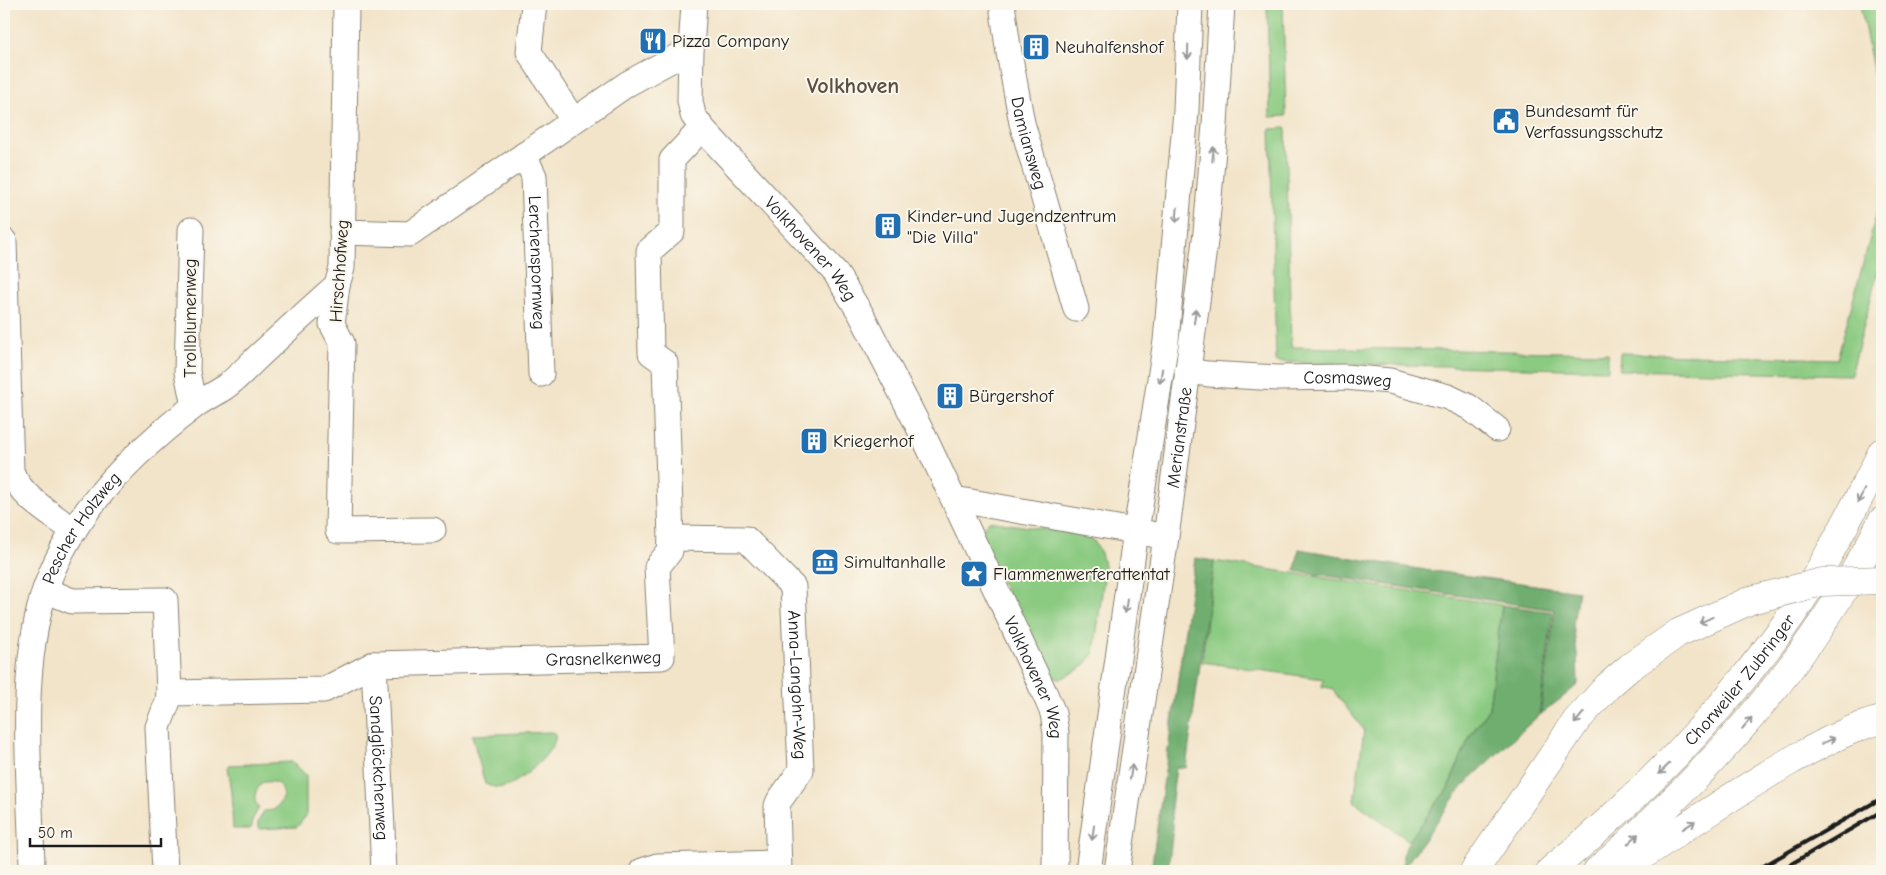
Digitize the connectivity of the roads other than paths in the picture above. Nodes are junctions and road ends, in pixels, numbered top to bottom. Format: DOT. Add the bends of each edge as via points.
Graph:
graph roads {
  1 [pos="346,4"];
  2 [pos="534,4"];
  3 [pos="694,4"];
  4 [pos="1002,4"];
  5 [pos="1190,4"];
  6 [pos="1222,4"];
  7 [pos="691,48"];
  8 [pos="573,120"];
  9 [pos="702,128"];
  10 [pos="524,155"];
  11 [pos="191,230"];
  12 [pos="342,232"];
  13 [pos="4,241"];
  14 [pos="337,285"];
  15 [pos="1076,309"];
  16 [pos="1188,371"];
  17 [pos="541,374"];
  18 [pos="194,406"];
  19 [pos="1497,429"];
  20 [pos="1882,452"];
  21 [pos="954,499"];
  22 [pos="1882,521"];
  23 [pos="433,530"];
  24 [pos="74,531"];
  25 [pos="1136,532"];
  26 [pos="1166,537"];
  27 [pos="671,538"];
  28 [pos="1882,580"];
  29 [pos="45,590"];
  30 [pos="374,664"];
  31 [pos="168,693"];
  32 [pos="1882,720"];
  33 [pos="778,867"];
  34 [pos="32,871"];
  35 [pos="165,871"];
  36 [pos="384,871"];
  37 [pos="642,871"];
  38 [pos="1055,871"];
  39 [pos="1088,871"];
  40 [pos="1117,871"];
  41 [pos="1474,871"];
  42 [pos="1550,871"];
  43 [pos="1597,871"];
  44 [pos="1619,871"];
  1 -- 12 [label="street, Hirschhofweg"];
  2 -- 8 [label="street" via="529,52"];
  3 -- 7 [label="street, Volkhovener Weg"];
  4 -- 15 [label="street, Damiansweg" via="1022,123"];
  5 -- 25 [label="street, Merianstraße, one-way" via="1186,111 1167,333"];
  16 -- 6 [label="street, Merianstraße, one-way" via="1206,233"];
  7 -- 8 [label="street"];
  7 -- 9 [label="street, Volkhovener Weg" via="690,101 693,115"];
  8 -- 10 [label="street"];
  9 -- 21 [label="street, Volkhovener Weg" via="835,272 860,314"];
  9 -- 27 [label="street, Grasnelkenweg" via="672,160 672,231 649,251 651,354 665,364"];
  10 -- 12 [label="street" via="410,234"];
  10 -- 17 [label="street, Lerchenspornweg" via="534,176"];
  11 -- 18 [label="street, Trollblumenweg" via="188,372"];
  12 -- 14 [label="street, Hirschhofweg" via="342,268"];
  13 -- 24 [label="street" via="11,471 22,490"];
  14 -- 18 [label="street, Pescher Holzweg" via="225,386"];
  14 -- 23 [label="street, Hirschhofweg" via="332,324 342,343 338,531"];
  16 -- 19 [label="street, Cosmasweg" via="1278,378 1345,377 1390,381 1455,400"];
  16 -- 26 [label="street, Merianstraße"];
  18 -- 24 [label="street, Pescher Holzweg" via="120,471"];
  20 -- 42 [label="highway, Chorweiler Zubringer, one-way" via="1841,534 1800,602 1718,710 1665,768 1602,828"];
  21 -- 25 [label="street"];
  21 -- 38 [label="street, Volkhovener Weg" via="1053,713 1056,733"];
  43 -- 22 [label="highway, Chorweiler Zubringer, one-way" via="1683,791 1743,728 1788,673 1827,616"];
  24 -- 29 [label="street, Pescher Holzweg"];
  25 -- 26 [label="street"];
  25 -- 39 [label="street, Merianstraße, one-way"];
  40 -- 26 [label="street, Merianstraße, one-way"];
  27 -- 30 [label="street, Grasnelkenweg" via="670,551 658,567 662,657"];
  27 -- 33 [label="street, Anna-Langohr-Weg" via="746,539 793,587 801,770 778,801"];
  28 -- 41 [label="highway, one-way, bridge" via="1822,582 1751,600 1678,633 1630,667 1577,720"];
  29 -- 31 [label="street" via="72,602 165,600"];
  29 -- 34 [label="street, Pescher Holzweg" via="31,655 29,698"];
  30 -- 31 [label="street, Grasnelkenweg" via="324,690"];
  30 -- 36 [label="street, Sandglöckchenweg"];
  31 -- 35 [label="street" via="158,727"];
  44 -- 32 [label="highway, one-way" via="1765,776 1819,746"];
  33 -- 37 [label="street" via="657,866"];
}
